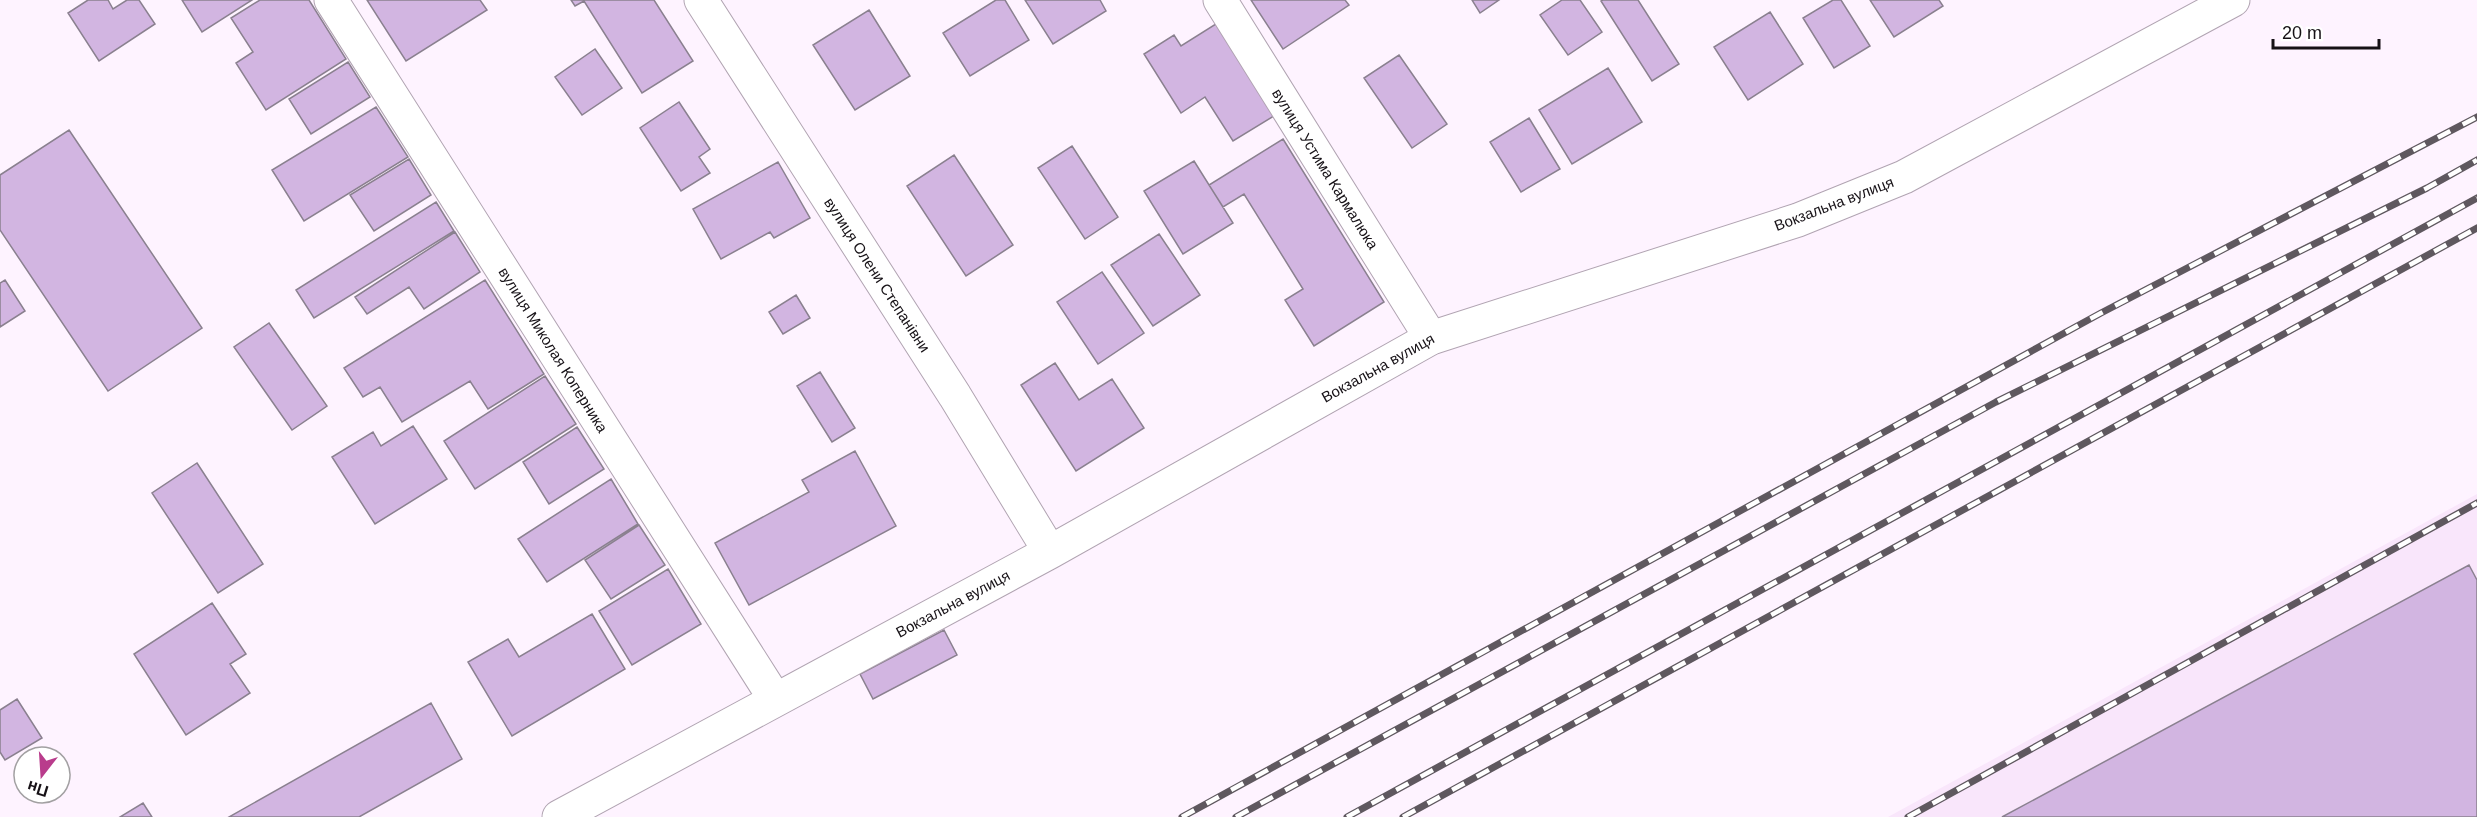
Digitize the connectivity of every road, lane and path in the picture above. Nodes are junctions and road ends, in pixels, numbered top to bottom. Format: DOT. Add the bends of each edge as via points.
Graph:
graph roads {
  1 [pos="331,0"];
  2 [pos="701,0"];
  3 [pos="1220,0"];
  4 [pos="2233,0"];
  5 [pos="1431,338"];
  6 [pos="1050,552"];
  7 [pos="775,699"];
  8 [pos="559,817"];
  1 -- 7 [label="street, вулиця Миколая Коперника"];
  2 -- 6 [label="street, вулиця Олени Степанівни" via="955,396"];
  3 -- 5 [label="street, вулиця Устима Кармалюка"];
  4 -- 5 [label="street, Вокзальна вулиця" via="1904,177 1798,220"];
  5 -- 6 [label="street, Вокзальна вулиця"];
  6 -- 7 [label="street, Вокзальна вулиця"];
  7 -- 8 [label="street, Вокзальна вулиця"];
}
